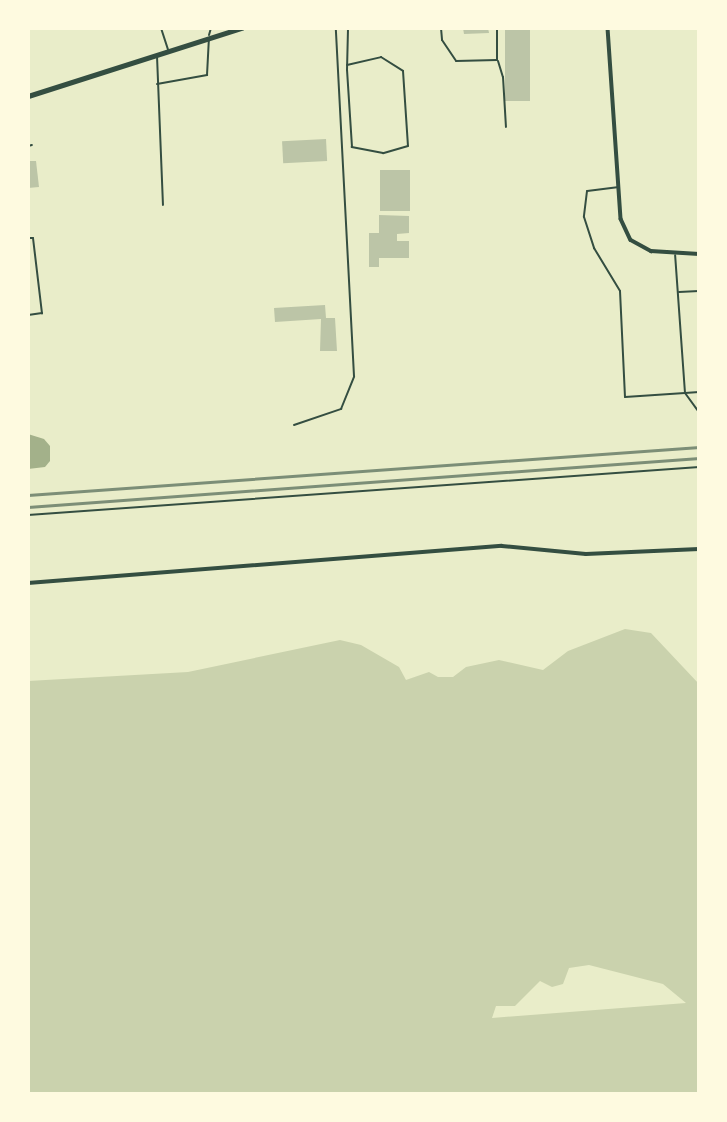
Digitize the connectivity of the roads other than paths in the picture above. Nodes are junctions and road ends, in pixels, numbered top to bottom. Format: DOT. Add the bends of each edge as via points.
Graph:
graph roads {
  1 [pos="161,28"];
  2 [pos="211,28"];
  3 [pos="241,28"];
  4 [pos="336,28"];
  5 [pos="348,28"];
  6 [pos="442,28"];
  7 [pos="497,28"];
  8 [pos="608,28"];
  9 [pos="209,38"];
  10 [pos="168,51"];
  11 [pos="157,55"];
  12 [pos="497,60"];
  13 [pos="347,65"];
  14 [pos="156,84"];
  15 [pos="28,96"];
  16 [pos="506,127"];
  17 [pos="620,187"];
  18 [pos="163,205"];
  19 [pos="28,238"];
  20 [pos="699,254"];
  21 [pos="675,255"];
  22 [pos="699,291"];
  23 [pos="678,292"];
  24 [pos="28,315"];
  25 [pos="685,393"];
  26 [pos="699,393"];
  27 [pos="699,412"];
  28 [pos="294,425"];
  29 [pos="699,467"];
  30 [pos="28,515"];
  31 [pos="699,548"];
  32 [pos="28,583"];
  1 -- 10 [label="lane"];
  2 -- 9 [label="lane"];
  3 -- 9 [label="main road"];
  4 -- 28 [label="lane" via="354,376 341,409"];
  5 -- 13 [label="lane"];
  6 -- 12 [label="lane" via="442,40 456,61"];
  7 -- 12 [label="lane"];
  8 -- 17 [label="street"];
  9 -- 10 [label="main road"];
  9 -- 14 [label="lane" via="207,75"];
  10 -- 11 [label="main road"];
  11 -- 14 [label="lane"];
  11 -- 15 [label="main road"];
  12 -- 16 [label="lane" via="503,77"];
  13 -- 13 [label="lane" via="352,147 383,153 408,146 403,71 381,57"];
  14 -- 18 [label="lane"];
  17 -- 21 [label="street" via="621,219 631,240 651,251"];
  17 -- 25 [label="lane" via="587,191 584,217 594,248 620,290 625,397"];
  19 -- 24 [label="lane" via="33,238 42,313"];
  20 -- 21 [label="street"];
  21 -- 23 [label="lane"];
  22 -- 23 [label="lane"];
  23 -- 25 [label="lane"];
  25 -- 26 [label="lane"];
  25 -- 27 [label="lane"];
  29 -- 30 [label="lane"];
  31 -- 32 [label="street" via="586,554 502,546"];
}
